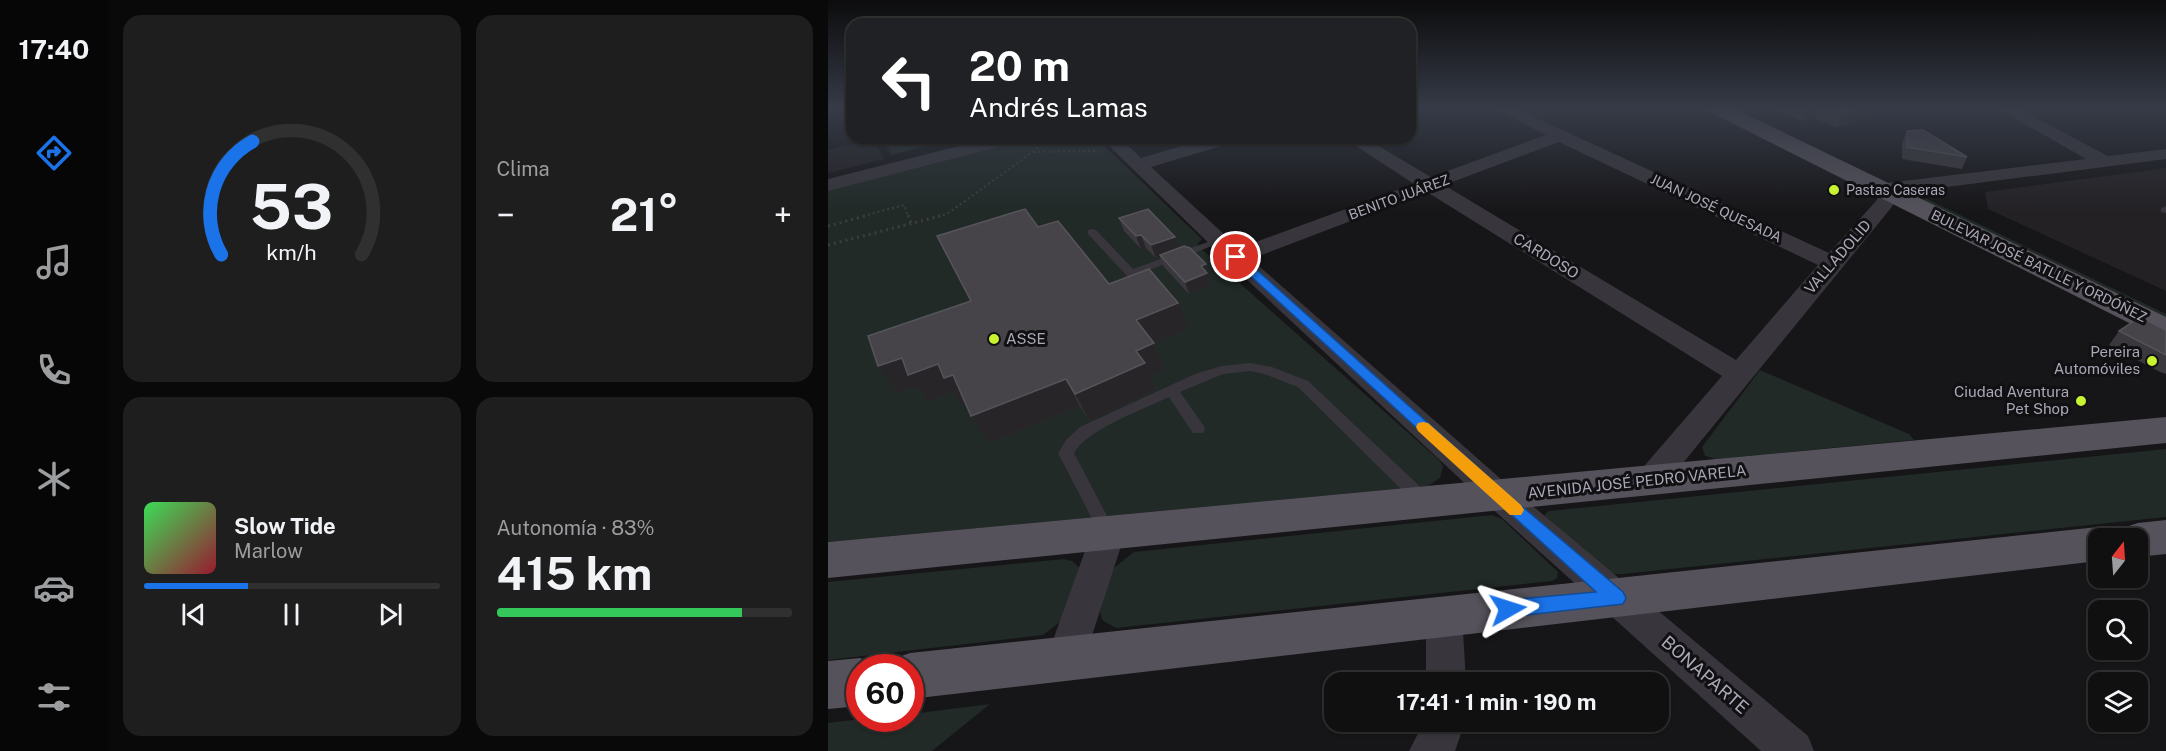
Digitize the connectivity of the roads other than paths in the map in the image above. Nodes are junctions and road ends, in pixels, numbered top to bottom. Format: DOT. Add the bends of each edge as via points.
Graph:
graph roads {
  1 [pos="1540,143"];
  2 [pos="1578,143"];
  3 [pos="1789,143"];
  4 [pos="1824,143"];
  5 [pos="2069,143"];
  6 [pos="989,144"];
  7 [pos="1180,144"];
  8 [pos="1363,144"];
  9 [pos="1125,151"];
  10 [pos="2166,154"];
  11 [pos="2104,162"];
  12 [pos="828,185"];
  13 [pos="1430,185"];
  14 [pos="1917,187"];
  15 [pos="1889,192"];
  16 [pos="1092,232"];
  17 [pos="1228,249"];
  18 [pos="1832,263"];
  19 [pos="2166,306"];
  20 [pos="2166,329"];
  21 [pos="1739,374"];
  22 [pos="1171,390"];
  23 [pos="1198,429"];
  24 [pos="2166,430"];
  25 [pos="1650,481"];
  26 [pos="1499,496"];
  27 [pos="1427,503"];
  28 [pos="1108,534"];
  29 [pos="2166,537"];
  30 [pos="2148,539"];
  31 [pos="2088,545"];
  32 [pos="828,560"];
  33 [pos="1616,598"];
  34 [pos="1444,615"];
  35 [pos="1066,657"];
  36 [pos="1446,672"];
  37 [pos="924,674"];
  38 [pos="846,683"];
  39 [pos="828,685"];
  40 [pos="1442,732"];
  41 [pos="1430,751"];
  42 [pos="1793,751"];
  1 -- 13 [label="street, BENITO JUÁREZ"];
  2 -- 18 [label="street, JUAN JOSÉ QUESADA"];
  3 -- 15 [label="main road, BULEVAR JOSÉ BATLLE Y ORDÓÑEZ"];
  4 -- 14 [label="main road, BULEVAR JOSÉ BATLLE Y ORDÓÑEZ"];
  5 -- 11 [label="street"];
  6 -- 12 [label="street"];
  7 -- 9 [label="street"];
  8 -- 13 [label="street, CARDOSO"];
  9 -- 17 [label="street, BONAPARTE"];
  10 -- 11 [label="street"];
  11 -- 14 [label="street"];
  13 -- 17 [label="street, BENITO JUÁREZ"];
  13 -- 21 [label="street, CARDOSO"];
  14 -- 15 [label="street" via="1902,186"];
  14 -- 19 [label="main road, BULEVAR JOSÉ BATLLE Y ORDÓÑEZ"];
  15 -- 18 [label="street, VALLADOLID" via="1884,204"];
  15 -- 20 [label="main road, BULEVAR JOSÉ BATLLE Y ORDÓÑEZ"];
  16 -- 17 [label="lane" via="1131,274"];
  17 -- 26 [label="street, BONAPARTE"];
  18 -- 21 [label="street, VALLADOLID"];
  21 -- 25 [label="street, VALLADOLID"];
  22 -- 23 [label="lane"];
  22 -- 27 [label="lane" via="1222,370 1250,367 1283,375 1303,384"];
  22 -- 28 [label="lane" via="1085,431 1066,453"];
  24 -- 25 [label="main road, AVENIDA JOSÉ PEDRO VARELA"];
  25 -- 26 [label="main road, AVENIDA JOSÉ PEDRO VARELA"];
  26 -- 27 [label="main road, AVENIDA JOSÉ PEDRO VARELA"];
  26 -- 33 [label="street, BONAPARTE"];
  27 -- 28 [label="main road, AVENIDA JOSÉ PEDRO VARELA"];
  28 -- 32 [label="main road, AVENIDA JOSÉ PEDRO VARELA"];
  28 -- 35 [label="street"];
  29 -- 30 [label="main road"];
  31 -- 33 [label="main road"];
  33 -- 34 [label="main road"];
  33 -- 42 [label="street, BONAPARTE"];
  34 -- 35 [label="main road"];
  34 -- 36 [label="street"];
  35 -- 37 [label="main road"];
  38 -- 39 [label="main road"];
  40 -- 41 [label="street"];
}
